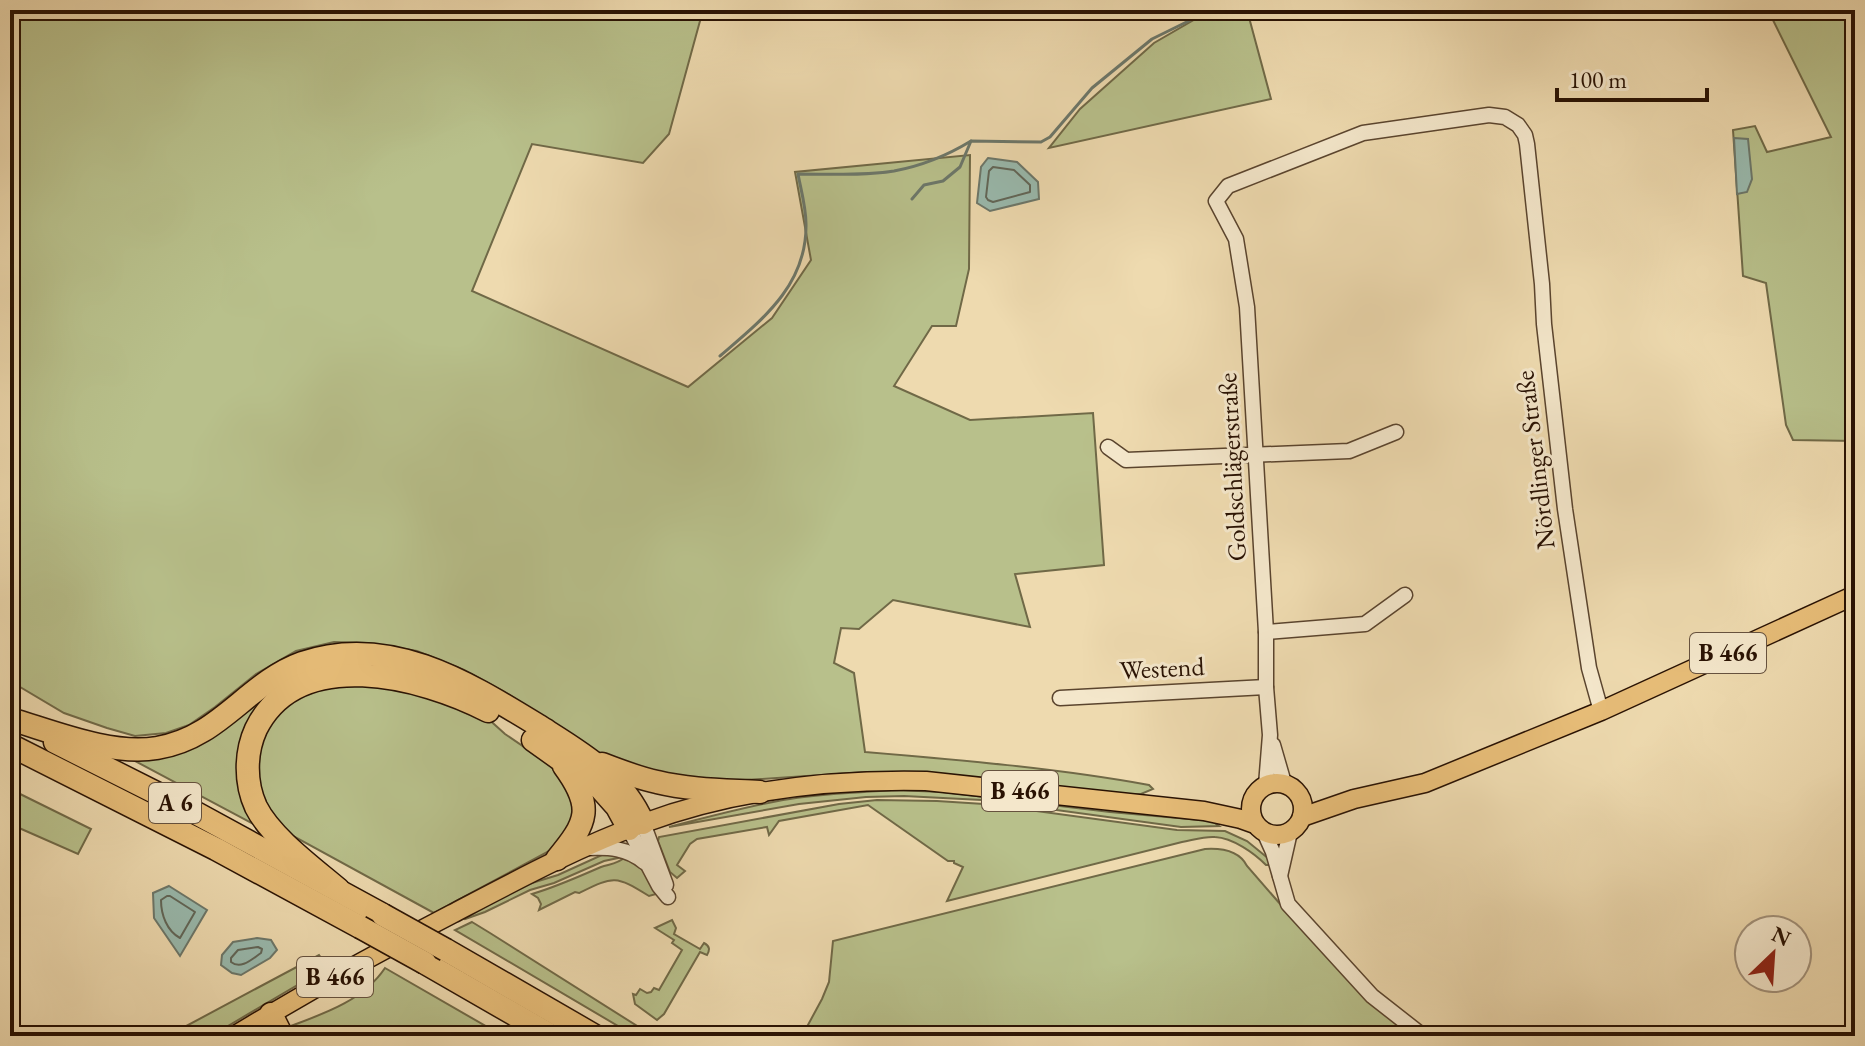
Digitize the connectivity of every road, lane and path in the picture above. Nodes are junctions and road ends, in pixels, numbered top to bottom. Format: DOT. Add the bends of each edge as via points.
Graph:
graph roads {
  1 [pos="1216,201"];
  2 [pos="1396,432"];
  3 [pos="1108,447"];
  4 [pos="1254,455"];
  5 [pos="1405,595"];
  6 [pos="1855,595"];
  7 [pos="1266,632"];
  8 [pos="1266,687"];
  9 [pos="1060,698"];
  10 [pos="1601,711"];
  11 [pos="10,719"];
  12 [pos="10,745"];
  13 [pos="556,756"];
  14 [pos="593,761"];
  15 [pos="1275,784"];
  16 [pos="760,792"];
  17 [pos="1300,796"];
  18 [pos="1252,799"];
  19 [pos="1354,799"];
  20 [pos="1204,811"];
  21 [pos="1296,824"];
  22 [pos="636,826"];
  23 [pos="1260,828"];
  24 [pos="584,848"];
  25 [pos="557,859"];
  26 [pos="646,864"];
  27 [pos="1279,876"];
  28 [pos="338,889"];
  29 [pos="476,992"];
  30 [pos="267,1023"];
  31 [pos="234,1036"];
  32 [pos="282,1036"];
  33 [pos="522,1036"];
  34 [pos="552,1036"];
  35 [pos="595,1036"];
  36 [pos="1423,1036"];
  1 -- 4 [label="street, Goldschlägerstraße" via="1236,239 1247,307"];
  1 -- 10 [label="street, Nördlinger Straße" via="1228,186 1363,133 1489,115 1518,125 1525,135 1531,173 1565,509 1589,668"];
  2 -- 4 [label="street" via="1349,451"];
  3 -- 4 [label="street" via="1126,460"];
  4 -- 7 [label="street, Goldschlägerstraße"];
  5 -- 7 [label="street" via="1365,624"];
  6 -- 10 [label="main road, B 466"];
  7 -- 8 [label="street, Goldschlägerstraße"];
  8 -- 9 [label="street, Westend"];
  8 -- 15 [label="street, Goldschlägerstraße"];
  10 -- 19 [label="main road, B 466" via="1425,783"];
  11 -- 14 [label="highway" via="93,743 160,748 203,733 298,665 367,654 448,674"];
  11 -- 28 [label="highway, A 6"];
  12 -- 29 [label="highway, A 6, bridge" via="216,849"];
  13 -- 22 [label="highway" via="600,788"];
  13 -- 25 [label="highway" via="580,792 584,810 580,829"];
  13 -- 28 [label="highway" via="487,710 414,682 348,676 289,691 255,732 249,750 250,789 266,823"];
  14 -- 16 [label="highway" via="659,783"];
  14 -- 22 [label="highway" via="637,808"];
  15 -- 17 [label="main road" via="1291,786"];
  15 -- 18 [label="main road" via="1260,788"];
  16 -- 20 [label="main road, B 466" via="926,781"];
  16 -- 22 [label="main road, B 466"];
  17 -- 19 [label="main road, B 466"];
  17 -- 21 [label="main road"];
  18 -- 20 [label="main road, B 466"];
  18 -- 23 [label="main road" via="1251,816"];
  19 -- 21 [label="main road, B 466"];
  20 -- 23 [label="main road, B 466"];
  21 -- 23 [label="main road" via="1277,835"];
  21 -- 27 [label="street"];
  22 -- 24 [label="main road, B 466"];
  22 -- 26 [label="street"];
  22 -- 26 [label="street" via="664,878 668,897"];
  23 -- 27 [label="street"];
  24 -- 25 [label="main road, B 466"];
  24 -- 26 [label="street" via="624,851"];
  25 -- 30 [label="main road, B 466" via="399,941"];
  27 -- 36 [label="street" via="1288,904 1302,920 1372,996"];
  28 -- 35 [label="highway, A 6, bridge"];
  29 -- 33 [label="highway"];
  29 -- 34 [label="highway, A 6"];
  30 -- 31 [label="main road, B 466"];
  30 -- 32 [label="highway"];
}
